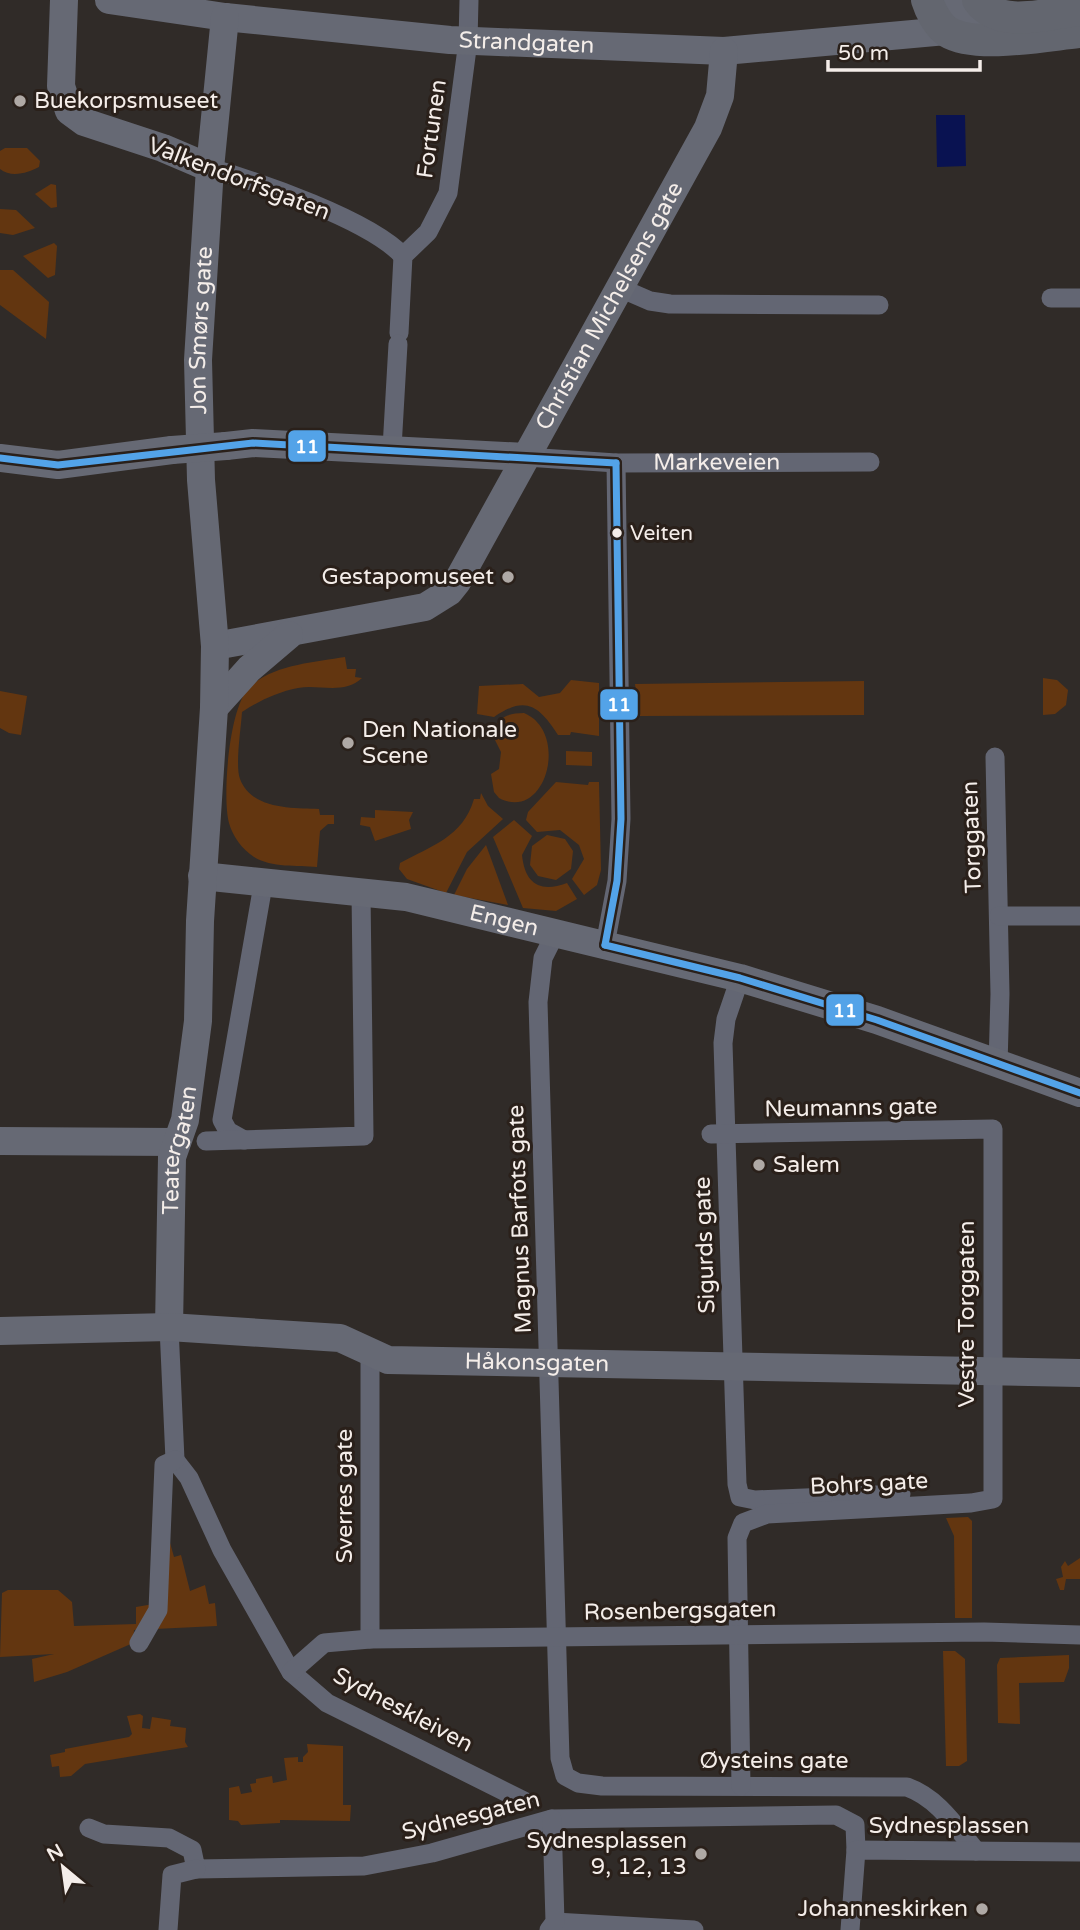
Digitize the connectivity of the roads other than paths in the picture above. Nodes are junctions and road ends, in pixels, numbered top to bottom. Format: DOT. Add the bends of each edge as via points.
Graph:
graph roads {
  1 [pos="64,0"];
  2 [pos="108,0"];
  3 [pos="469,0"];
  4 [pos="927,0"];
  5 [pos="955,0"];
  6 [pos="978,0"];
  7 [pos="1080,10"];
  8 [pos="225,17"];
  9 [pos="1004,18"];
  10 [pos="946,31"];
  11 [pos="1080,33"];
  12 [pos="468,41"];
  13 [pos="724,51"];
  14 [pos="210,168"];
  15 [pos="403,256"];
  16 [pos="620,288"];
  17 [pos="1051,298"];
  18 [pos="1080,298"];
  19 [pos="879,305"];
  20 [pos="392,448"];
  21 [pos="526,457"];
  22 [pos="0,458"];
  23 [pos="870,462"];
  24 [pos="615,463"];
  25 [pos="291,633"];
  26 [pos="215,646"];
  27 [pos="214,708"];
  28 [pos="995,757"];
  29 [pos="202,876"];
  30 [pos="263,885"];
  31 [pos="361,892"];
  32 [pos="999,916"];
  33 [pos="1080,916"];
  34 [pos="555,934"];
  35 [pos="605,945"];
  36 [pos="740,978"];
  37 [pos="998,1065"];
  38 [pos="1080,1093"];
  39 [pos="993,1129"];
  40 [pos="718,1134"];
  41 [pos="244,1140"];
  42 [pos="0,1141"];
  43 [pos="206,1141"];
  44 [pos="177,1142"];
  45 [pos="169,1327"];
  46 [pos="0,1331"];
  47 [pos="370,1353"];
  48 [pos="550,1364"];
  49 [pos="734,1367"];
  50 [pos="992,1373"];
  51 [pos="1080,1373"];
  52 [pos="175,1460"];
  53 [pos="993,1494"];
  54 [pos="755,1500"];
  55 [pos="739,1634"];
  56 [pos="1080,1635"];
  57 [pos="555,1638"];
  58 [pos="370,1639"];
  59 [pos="139,1643"];
  60 [pos="291,1672"];
  61 [pos="559,1758"];
  62 [pos="741,1786"];
  63 [pos="524,1801"];
  64 [pos="552,1819"];
  65 [pos="89,1828"];
  66 [pos="856,1850"];
  67 [pos="976,1851"];
  68 [pos="1080,1852"];
  69 [pos="197,1869"];
  70 [pos="552,1926"];
  71 [pos="168,1930"];
  72 [pos="694,1930"];
  73 [pos="850,1930"];
  1 -- 14 [label="main road, Valkendorfsgaten" via="61,86 69,111 84,122"];
  2 -- 8 [label="main road, Strandgaten"];
  3 -- 12 [label="street, Fortunen"];
  4 -- 10 [label="main road"];
  5 -- 9 [label="main road" via="982,17"];
  6 -- 9 [label="main road" via="991,14"];
  7 -- 9 [label="main road"];
  8 -- 12 [label="main road, Strandgaten"];
  8 -- 14 [label="main road, Jon Smørs gate"];
  10 -- 11 [label="main road" via="972,38"];
  10 -- 13 [label="main road, Strandgaten"];
  12 -- 13 [label="main road, Strandgaten"];
  12 -- 15 [label="street, Fortunen" via="448,193 428,232"];
  13 -- 16 [label="main road, Christian Michelsens gate" via="720,96 708,128"];
  14 -- 15 [label="street, Valkendorfsgaten" via="252,180 377,233"];
  14 -- 26 [label="main road, Jon Smørs gate" via="198,417"];
  15 -- 20 [label="street"];
  16 -- 19 [label="street" via="670,304"];
  16 -- 21 [label="main road, Christian Michelsens gate"];
  17 -- 18 [label="street"];
  20 -- 21 [label="main road, Markeveien"];
  20 -- 22 [label="main road, Markeveien, bridge" via="253,443 58,465"];
  21 -- 24 [label="street, Markeveien"];
  21 -- 25 [label="main road, Christian Michelsens gate" via="449,593 425,607"];
  23 -- 24 [label="street, Markeveien"];
  24 -- 35 [label="street" via="621,819 617,881"];
  25 -- 26 [label="main road, Christian Michelsens gate"];
  25 -- 27 [label="main road, Christian Michelsens gate" via="248,669"];
  26 -- 27 [label="main road, Teatergaten"];
  27 -- 29 [label="main road, Teatergaten"];
  28 -- 32 [label="street, Torggaten"];
  29 -- 30 [label="main road, Engen"];
  29 -- 44 [label="main road, Teatergaten" via="198,1021 185,1120"];
  30 -- 31 [label="main road, Engen"];
  30 -- 41 [label="street, Teatergaten" via="222,1120 228,1131"];
  31 -- 34 [label="main road, Engen" via="405,897"];
  31 -- 41 [label="street" via="364,1136"];
  32 -- 33 [label="street"];
  32 -- 37 [label="street"];
  34 -- 35 [label="main road, Engen"];
  34 -- 48 [label="street, Magnus Barfots gate" via="543,958 538,1002"];
  35 -- 36 [label="main road, Engen"];
  36 -- 37 [label="main road, Engen" via="877,1020"];
  36 -- 40 [label="street, Sigurds gate" via="726,1019"];
  37 -- 38 [label="main road, Engen"];
  39 -- 40 [label="street, Neumanns gate"];
  39 -- 50 [label="street, Vestre Torggaten"];
  40 -- 49 [label="street, Sigurds gate"];
  41 -- 43 [label="street"];
  42 -- 44 [label="main road"];
  44 -- 45 [label="main road, Teatergaten"];
  45 -- 46 [label="main road, Håkonsgaten"];
  45 -- 47 [label="main road, Håkonsgaten" via="340,1338"];
  45 -- 52 [label="street, Teatergaten"];
  47 -- 48 [label="main road, Håkonsgaten" via="388,1360"];
  47 -- 58 [label="street, Sverres gate"];
  48 -- 49 [label="main road, Håkonsgaten"];
  48 -- 57 [label="street, Magnus Barfots gate"];
  49 -- 50 [label="main road, Håkonsgaten"];
  49 -- 54 [label="street, Sigurds gate" via="737,1484 740,1497"];
  50 -- 51 [label="main road, Håkonsgaten"];
  50 -- 53 [label="street, Vestre Torggaten"];
  52 -- 59 [label="street, Teatergaten" via="164,1465 158,1610"];
  52 -- 60 [label="street, Sydneskleiven" via="189,1478 222,1550"];
  53 -- 54 [label="street, Bohrs gate"];
  53 -- 55 [label="street, Bohrs gate" via="971,1503 766,1514 747,1519 737,1538"];
  55 -- 56 [label="street, Rosenbergsgaten"];
  55 -- 57 [label="street, Rosenbergsgaten"];
  55 -- 62 [label="street"];
  57 -- 58 [label="street, Rosenbergsgaten"];
  57 -- 61 [label="street, Magnus Barfots gate"];
  58 -- 60 [label="street, Rosenbergsgaten" via="324,1643"];
  60 -- 63 [label="street, Sydneskleiven" via="327,1703"];
  61 -- 62 [label="street, Øysteins gate" via="565,1776 590,1786"];
  62 -- 67 [label="street, Øysteins gate" via="907,1787 920,1791 942,1810"];
  64 -- 66 [label="street, Sydnesgaten" via="836,1815 855,1825"];
  64 -- 69 [label="street, Sydnesgaten" via="432,1853 364,1866"];
  64 -- 70 [label="street"];
  65 -- 69 [label="street" via="169,1838 192,1850"];
  66 -- 67 [label="street, Sydnesplassen"];
  66 -- 73 [label="street, Sydnesplassen"];
  67 -- 68 [label="street, Sydnesplassen"];
  69 -- 71 [label="street" via="172,1875"];
  70 -- 72 [label="street"];
}
